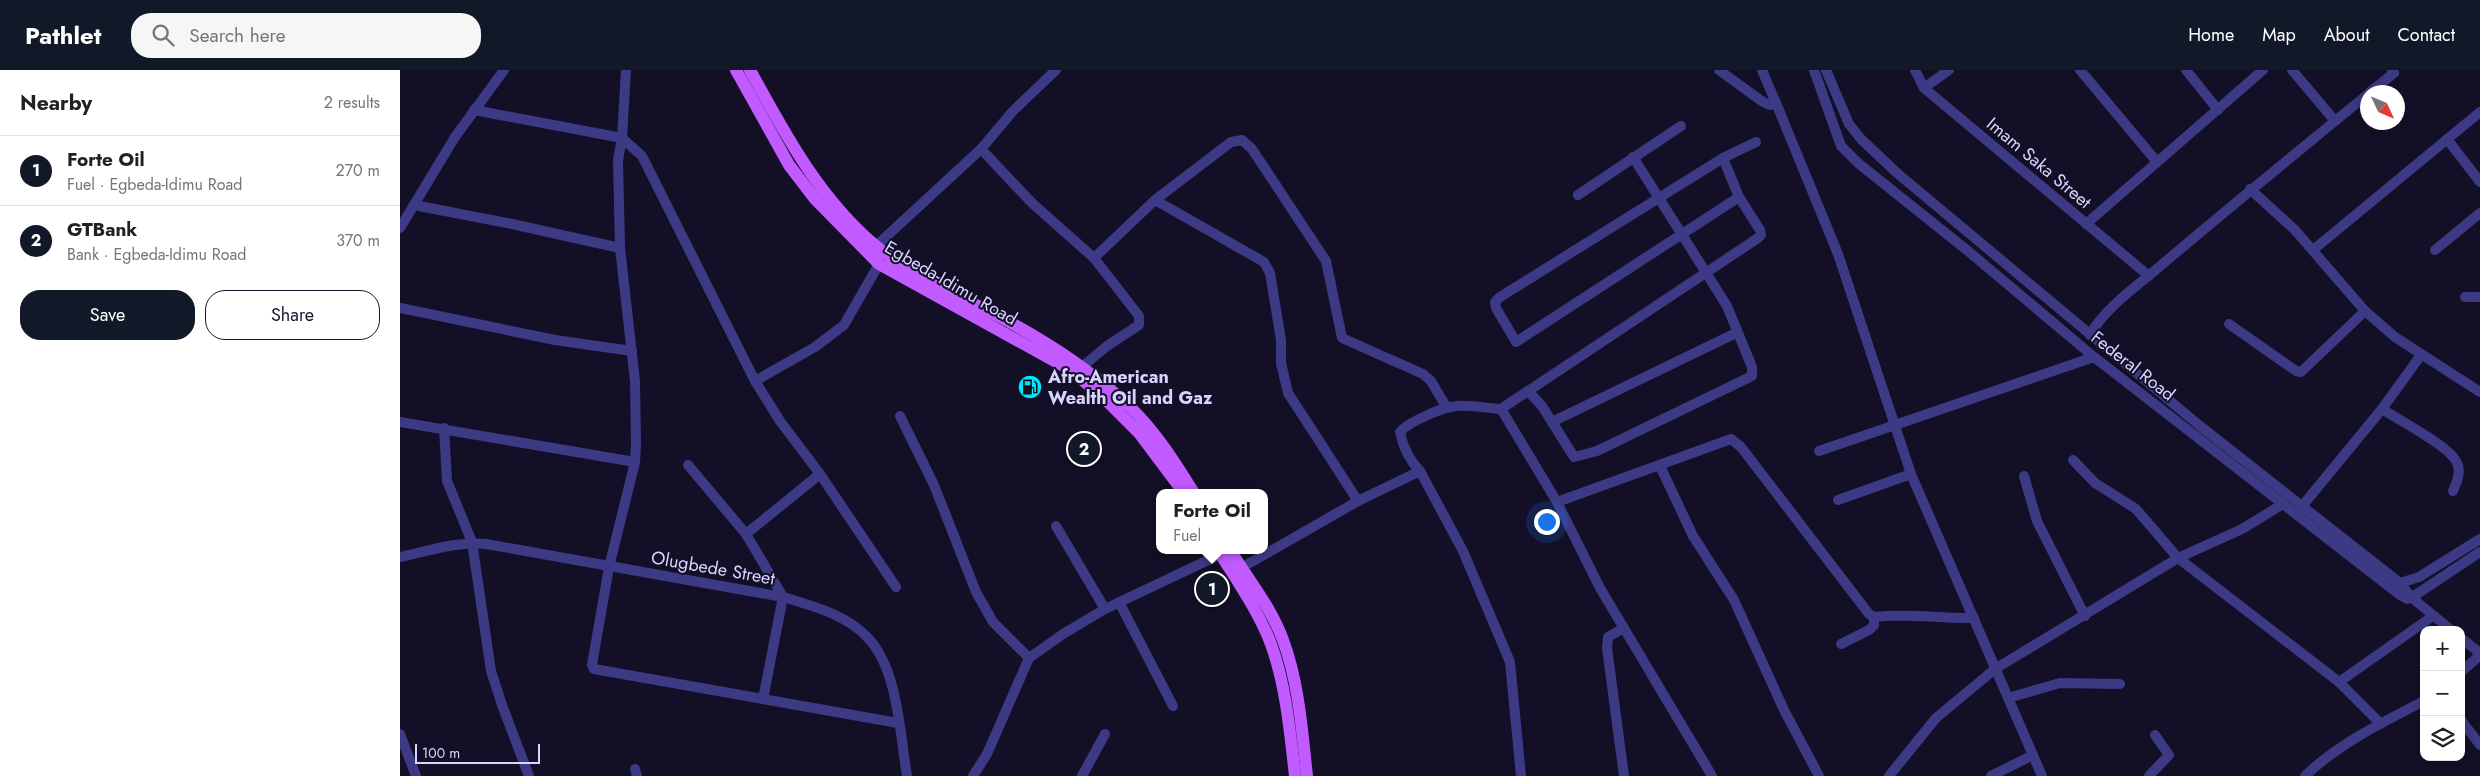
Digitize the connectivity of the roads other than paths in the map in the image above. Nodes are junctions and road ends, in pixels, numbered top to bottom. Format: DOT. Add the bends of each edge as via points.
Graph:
graph roads {
  1 [pos="504,70"];
  2 [pos="626,70"];
  3 [pos="736,70"];
  4 [pos="750,70"];
  5 [pos="1056,70"];
  6 [pos="1719,70"];
  7 [pos="1762,70"];
  8 [pos="1814,70"];
  9 [pos="1826,70"];
  10 [pos="1915,70"];
  11 [pos="1949,70"];
  12 [pos="2080,70"];
  13 [pos="2186,70"];
  14 [pos="2263,70"];
  15 [pos="2292,70"];
  16 [pos="2394,71"];
  17 [pos="2379,85"];
  18 [pos="1924,88"];
  19 [pos="2360,101"];
  20 [pos="1776,103"];
  21 [pos="474,110"];
  22 [pos="2218,110"];
  23 [pos="2480,112"];
  24 [pos="2335,121"];
  25 [pos="1681,126"];
  26 [pos="622,138"];
  27 [pos="2447,139"];
  28 [pos="1756,142"];
  29 [pos="981,149"];
  30 [pos="1634,157"];
  31 [pos="1723,158"];
  32 [pos="2157,162"];
  33 [pos="2480,182"];
  34 [pos="2250,190"];
  35 [pos="1578,195"];
  36 [pos="1659,197"];
  37 [pos="1739,197"];
  38 [pos="1155,200"];
  39 [pos="414,206"];
  40 [pos="2480,213"];
  41 [pos="1950,218"];
  42 [pos="2086,224"];
  43 [pos="400,228"];
  44 [pos="1941,230"];
  45 [pos="1682,236"];
  46 [pos="876,246"];
  47 [pos="620,248"];
  48 [pos="2313,250"];
  49 [pos="2435,250"];
  50 [pos="1094,258"];
  51 [pos="879,264"];
  52 [pos="1704,273"];
  53 [pos="2148,276"];
  54 [pos="2465,297"];
  55 [pos="2480,297"];
  56 [pos="400,308"];
  57 [pos="974,310"];
  58 [pos="2365,311"];
  59 [pos="2229,324"];
  60 [pos="1736,332"];
  61 [pos="2090,335"];
  62 [pos="632,351"];
  63 [pos="2421,355"];
  64 [pos="2094,357"];
  65 [pos="1083,366"];
  66 [pos="755,381"];
  67 [pos="1528,391"];
  68 [pos="2480,392"];
  69 [pos="1447,408"];
  70 [pos="1500,409"];
  71 [pos="2382,409"];
  72 [pos="900,416"];
  73 [pos="400,422"];
  74 [pos="1552,422"];
  75 [pos="1894,424"];
  76 [pos="444,428"];
  77 [pos="1818,451"];
  78 [pos="2073,460"];
  79 [pos="635,462"];
  80 [pos="688,465"];
  81 [pos="1660,466"];
  82 [pos="1420,471"];
  83 [pos="820,474"];
  84 [pos="1911,474"];
  85 [pos="2024,476"];
  86 [pos="1181,489"];
  87 [pos="1191,489"];
  88 [pos="2453,491"];
  89 [pos="1838,500"];
  90 [pos="1358,501"];
  91 [pos="1557,502"];
  92 [pos="2283,504"];
  93 [pos="2303,505"];
  94 [pos="1056,526"];
  95 [pos="746,534"];
  96 [pos="2480,539"];
  97 [pos="472,542"];
  98 [pos="2480,552"];
  99 [pos="1268,553"];
  100 [pos="1219,554"];
  101 [pos="1224,554"];
  102 [pos="1225,554"];
  103 [pos="1265,554"];
  104 [pos="400,557"];
  105 [pos="2178,558"];
  106 [pos="609,567"];
  107 [pos="1241,568"];
  108 [pos="2400,583"];
  109 [pos="896,587"];
  110 [pos="783,597"];
  111 [pos="2411,597"];
  112 [pos="1119,602"];
  113 [pos="1105,609"];
  114 [pos="2085,616"];
  115 [pos="2433,616"];
  116 [pos="1874,617"];
  117 [pos="1974,618"];
  118 [pos="2446,626"];
  119 [pos="1624,628"];
  120 [pos="2465,641"];
  121 [pos="1841,644"];
  122 [pos="2480,654"];
  123 [pos="1029,658"];
  124 [pos="1995,669"];
  125 [pos="2462,671"];
  126 [pos="2339,682"];
  127 [pos="2120,684"];
  128 [pos="2008,698"];
  129 [pos="762,699"];
  130 [pos="2420,703"];
  131 [pos="1173,706"];
  132 [pos="898,723"];
  133 [pos="2380,723"];
  134 [pos="2465,725"];
  135 [pos="400,734"];
  136 [pos="1105,734"];
  137 [pos="2155,735"];
  138 [pos="2480,745"];
  139 [pos="2033,755"];
  140 [pos="416,776"];
  141 [pos="529,776"];
  142 [pos="906,776"];
  143 [pos="973,776"];
  144 [pos="1082,776"];
  145 [pos="1295,776"];
  146 [pos="1307,776"];
  147 [pos="1520,776"];
  148 [pos="1624,776"];
  149 [pos="1712,776"];
  150 [pos="1818,776"];
  151 [pos="1888,776"];
  152 [pos="1991,776"];
  153 [pos="2042,776"];
  154 [pos="2149,776"];
  155 [pos="2305,776"];
  1 -- 21 [label="street"];
  2 -- 26 [label="street"];
  3 -- 51 [label="main road, Egbeda-Idimu Road" via="800,179 815,199"];
  4 -- 46 [label="main road, Egbeda-Idimu Road" via="804,164 844,216"];
  5 -- 29 [label="street"];
  6 -- 20 [label="street" via="1763,102"];
  7 -- 20 [label="street"];
  8 -- 44 [label="street, Federal Road" via="1841,146"];
  9 -- 41 [label="street, Federal Road" via="1845,116 1861,139"];
  10 -- 18 [label="street, Imam Saka Street"];
  11 -- 18 [label="street"];
  12 -- 32 [label="street"];
  13 -- 22 [label="street"];
  14 -- 22 [label="street"];
  15 -- 24 [label="street"];
  16 -- 17 [label="street"];
  18 -- 42 [label="street, Imam Saka Street"];
  19 -- 24 [label="street"];
  20 -- 75 [label="street" via="1838,254"];
  21 -- 26 [label="street"];
  21 -- 39 [label="street"];
  22 -- 32 [label="street"];
  23 -- 27 [label="street"];
  24 -- 34 [label="street"];
  25 -- 30 [label="street"];
  26 -- 47 [label="street" via="618,160"];
  26 -- 66 [label="street" via="642,156 658,185"];
  27 -- 33 [label="street"];
  27 -- 48 [label="street"];
  28 -- 31 [label="street"];
  29 -- 46 [label="street"];
  29 -- 50 [label="street" via="1032,203"];
  30 -- 35 [label="street"];
  30 -- 36 [label="street"];
  31 -- 36 [label="street"];
  31 -- 37 [label="street"];
  32 -- 42 [label="street"];
  34 -- 48 [label="street"];
  34 -- 53 [label="street"];
  36 -- 45 [label="street"];
  36 -- 45 [label="street" via="1495,302 1516,342"];
  37 -- 45 [label="street"];
  37 -- 52 [label="street" via="1761,235"];
  38 -- 50 [label="street"];
  38 -- 69 [label="street" via="1231,142 1242,140 1252,149 1326,261 1342,338 1423,374"];
  38 -- 90 [label="street" via="1264,262 1270,273 1281,363 1288,392"];
  39 -- 43 [label="street"];
  39 -- 47 [label="street"];
  40 -- 49 [label="street"];
  41 -- 44 [label="street"];
  41 -- 61 [label="street, Federal Road"];
  42 -- 53 [label="street, Imam Saka Street"];
  44 -- 64 [label="street, Federal Road"];
  45 -- 52 [label="street"];
  46 -- 57 [label="main road, Egbeda-Idimu Road"];
  47 -- 62 [label="street"];
  48 -- 58 [label="street"];
  50 -- 65 [label="street" via="1140,320 1139,325"];
  51 -- 57 [label="main road, Egbeda-Idimu Road"];
  51 -- 66 [label="street" via="844,325"];
  52 -- 60 [label="street" via="1726,306"];
  52 -- 67 [label="street"];
  53 -- 61 [label="street" via="2101,318"];
  54 -- 55 [label="street"];
  56 -- 62 [label="street" via="555,340"];
  57 -- 65 [label="main road, Egbeda-Idimu Road"];
  57 -- 86 [label="main road, Egbeda-Idimu Road" via="1069,369 1104,398 1139,433"];
  58 -- 59 [label="street" via="2301,372"];
  58 -- 63 [label="street"];
  60 -- 74 [label="street"];
  60 -- 74 [label="street" via="1752,367 1752,376 1743,382 1587,455 1574,457"];
  61 -- 93 [label="street, Federal Road" via="2200,426"];
  62 -- 79 [label="street" via="637,418"];
  63 -- 68 [label="street"];
  63 -- 71 [label="street"];
  64 -- 75 [label="street"];
  64 -- 92 [label="street, Federal Road"];
  65 -- 87 [label="main road, Egbeda-Idimu Road" via="1132,409 1157,438"];
  66 -- 83 [label="street"];
  67 -- 70 [label="street"];
  67 -- 74 [label="street"];
  69 -- 70 [label="street"];
  69 -- 82 [label="street" via="1406,426 1400,432 1412,462"];
  70 -- 91 [label="street"];
  71 -- 88 [label="street" via="2444,449 2456,461 2459,478"];
  71 -- 93 [label="street"];
  72 -- 123 [label="street" via="934,485 976,592 992,622"];
  73 -- 76 [label="street"];
  75 -- 77 [label="street"];
  75 -- 84 [label="street"];
  76 -- 79 [label="street"];
  76 -- 97 [label="street" via="447,481"];
  78 -- 105 [label="street" via="2095,483 2136,509"];
  79 -- 106 [label="street"];
  80 -- 95 [label="street"];
  81 -- 91 [label="street"];
  81 -- 116 [label="street" via="1731,439 1741,447 1861,605"];
  81 -- 150 [label="street" via="1693,536 1734,600"];
  82 -- 90 [label="street"];
  82 -- 147 [label="street" via="1463,551 1510,662"];
  83 -- 95 [label="street"];
  83 -- 109 [label="street"];
  84 -- 89 [label="street"];
  84 -- 117 [label="street"];
  85 -- 114 [label="street" via="2037,521"];
  90 -- 99 [label="street"];
  91 -- 119 [label="street"];
  92 -- 105 [label="street" via="2242,530"];
  92 -- 111 [label="street, Federal Road" via="2400,595 2407,599"];
  93 -- 108 [label="street, Federal Road"];
  94 -- 113 [label="street"];
  95 -- 110 [label="street"];
  96 -- 108 [label="street" via="2419,577"];
  97 -- 104 [label="street, Olugbede Street"];
  97 -- 106 [label="street, Olugbede Street"];
  97 -- 141 [label="street" via="491,671"];
  98 -- 111 [label="street"];
  100 -- 112 [label="street"];
  101 -- 145 [label="main road" via="1271,644 1284,693"];
  102 -- 107 [label="main road"];
  103 -- 107 [label="street"];
  105 -- 114 [label="street"];
  105 -- 126 [label="street"];
  106 -- 110 [label="street, Olugbede Street"];
  106 -- 129 [label="street" via="592,665 594,669"];
  107 -- 146 [label="main road" via="1266,605 1283,639 1294,677"];
  108 -- 111 [label="street, Federal Road"];
  110 -- 129 [label="street"];
  110 -- 132 [label="street, Olugbede Street" via="824,609 869,638 884,662"];
  111 -- 115 [label="street"];
  112 -- 113 [label="street"];
  112 -- 131 [label="street"];
  113 -- 123 [label="street"];
  114 -- 124 [label="street"];
  115 -- 118 [label="street"];
  115 -- 126 [label="street"];
  116 -- 117 [label="street"];
  116 -- 121 [label="street" via="1874,625 1869,630"];
  117 -- 124 [label="street"];
  119 -- 148 [label="street" via="1608,637 1607,648"];
  119 -- 149 [label="street"];
  120 -- 122 [label="street"];
  122 -- 125 [label="street"];
  123 -- 143 [label="street" via="987,754"];
  124 -- 128 [label="street"];
  124 -- 151 [label="street" via="1936,718"];
  126 -- 133 [label="street"];
  127 -- 128 [label="street" via="2060,683"];
  128 -- 139 [label="street"];
  129 -- 132 [label="street"];
  130 -- 133 [label="street"];
  132 -- 142 [label="street, Olugbede Street"];
  133 -- 155 [label="street" via="2319,763"];
  134 -- 138 [label="street"];
  135 -- 140 [label="street"];
  136 -- 144 [label="street"];
  137 -- 154 [label="street" via="2169,755"];
  139 -- 152 [label="street"];
  139 -- 153 [label="street"];
}
